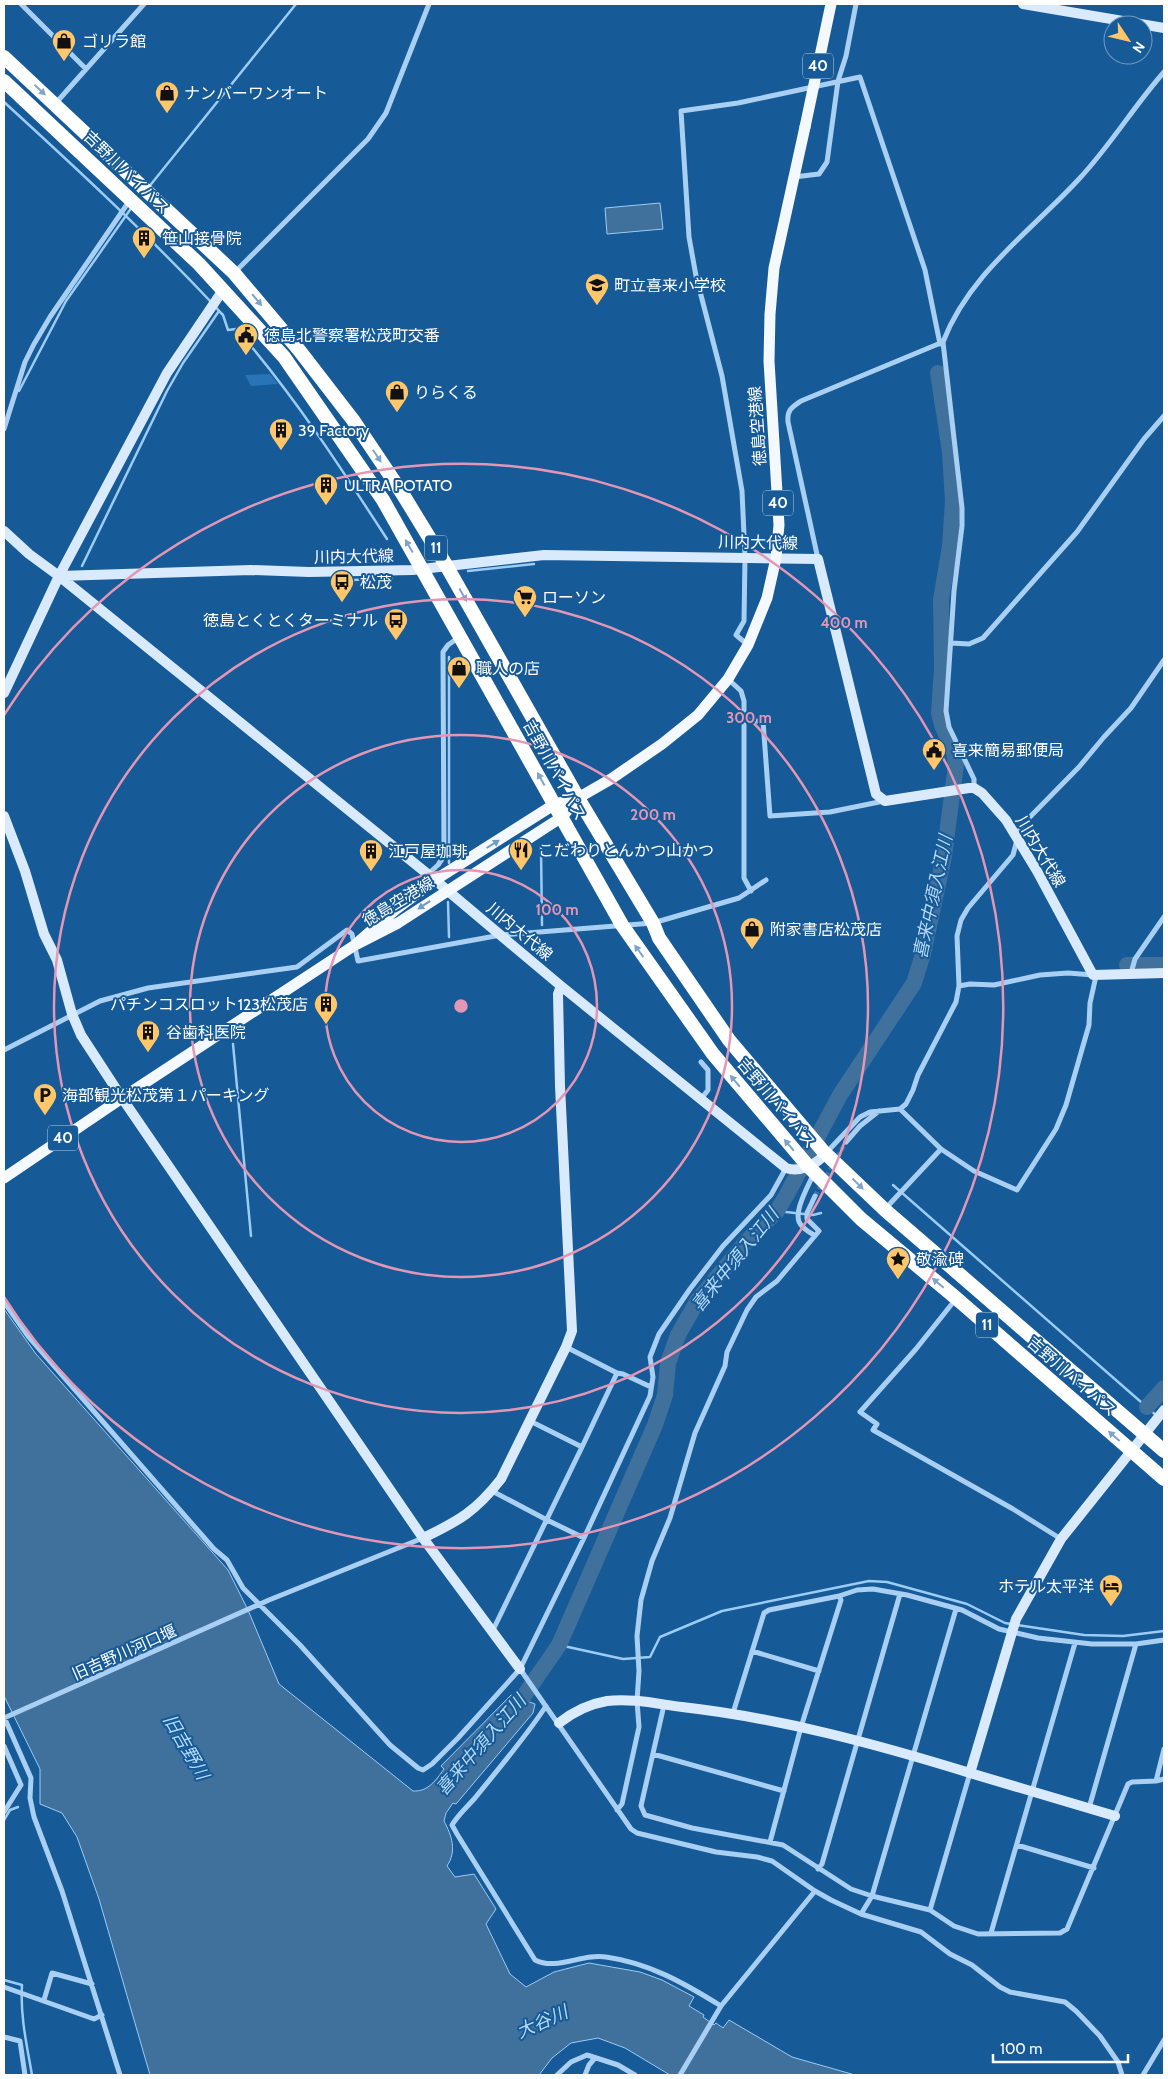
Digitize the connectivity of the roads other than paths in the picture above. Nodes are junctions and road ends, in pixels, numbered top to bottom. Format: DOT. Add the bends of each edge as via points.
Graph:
graph roads {
  1 [pos="21,4"];
  2 [pos="144,4"];
  3 [pos="429,4"];
  4 [pos="831,4"];
  5 [pos="856,4"];
  6 [pos="1023,4"];
  7 [pos="1164,28"];
  8 [pos="4,57"];
  9 [pos="86,69"];
  10 [pos="1164,72"];
  11 [pos="4,81"];
  12 [pos="838,81"];
  13 [pos="55,104"];
  14 [pos="794,177"];
  15 [pos="130,200"];
  16 [pos="234,273"];
  17 [pos="223,290"];
  18 [pos="942,343"];
  19 [pos="1164,416"];
  20 [pos="4,429"];
  21 [pos="4,531"];
  22 [pos="745,557"];
  23 [pos="776,558"];
  24 [pos="818,559"];
  25 [pos="446,565"];
  26 [pos="422,568"];
  27 [pos="59,576"];
  28 [pos="461,636"];
  29 [pos="951,643"];
  30 [pos="748,645"];
  31 [pos="1164,660"];
  32 [pos="728,679"];
  33 [pos="4,693"];
  34 [pos="744,721"];
  35 [pos="974,788"];
  36 [pos="578,798"];
  37 [pos="884,801"];
  38 [pos="558,811"];
  39 [pos="4,816"];
  40 [pos="1016,838"];
  41 [pos="432,877"];
  42 [pos="766,880"];
  43 [pos="447,890"];
  44 [pos="751,891"];
  45 [pos="1164,917"];
  46 [pos="653,923"];
  47 [pos="622,925"];
  48 [pos="501,935"];
  49 [pos="355,945"];
  50 [pos="1131,972"];
  51 [pos="1164,973"];
  52 [pos="1095,976"];
  53 [pos="561,986"];
  54 [pos="959,986"];
  55 [pos="72,1014"];
  56 [pos="4,1050"];
  57 [pos="701,1062"];
  58 [pos="122,1098"];
  59 [pos="701,1099"];
  60 [pos="900,1109"];
  61 [pos="879,1111"];
  62 [pos="846,1142"];
  63 [pos="941,1149"];
  64 [pos="817,1163"];
  65 [pos="788,1168"];
  66 [pos="4,1178"];
  67 [pos="815,1196"];
  68 [pos="885,1210"];
  69 [pos="815,1236"];
  70 [pos="956,1298"];
  71 [pos="4,1302"];
  72 [pos="566,1348"];
  73 [pos="617,1373"];
  74 [pos="651,1387"];
  75 [pos="1164,1410"];
  76 [pos="530,1421"];
  77 [pos="1148,1430"];
  78 [pos="582,1447"];
  79 [pos="1131,1450"];
  80 [pos="1164,1451"];
  81 [pos="1164,1479"];
  82 [pos="492,1490"];
  83 [pos="547,1520"];
  84 [pos="423,1538"];
  85 [pos="584,1538"];
  86 [pos="1061,1539"];
  87 [pos="900,1594"];
  88 [pos="839,1596"];
  89 [pos="259,1606"];
  90 [pos="956,1609"];
  91 [pos="1014,1626"];
  92 [pos="492,1632"];
  93 [pos="1164,1640"];
  94 [pos="1075,1643"];
  95 [pos="1136,1644"];
  96 [pos="752,1651"];
  97 [pos="819,1671"];
  98 [pos="522,1672"];
  99 [pos="637,1701"];
  100 [pos="545,1704"];
  101 [pos="664,1704"];
  102 [pos="733,1713"];
  103 [pos="5,1718"];
  104 [pos="559,1723"];
  105 [pos="801,1727"];
  106 [pos="858,1741"];
  107 [pos="4,1746"];
  108 [pos="1164,1749"];
  109 [pos="654,1754"];
  110 [pos="913,1756"];
  111 [pos="970,1773"];
  112 [pos="1164,1779"];
  113 [pos="1156,1781"];
  114 [pos="784,1791"];
  115 [pos="1032,1792"];
  116 [pos="5,1808"];
  117 [pos="1090,1808"];
  118 [pos="617,1810"];
  119 [pos="1115,1816"];
  120 [pos="770,1842"];
  121 [pos="1017,1845"];
  122 [pos="1094,1868"];
  123 [pos="818,1869"];
  124 [pos="814,1891"];
  125 [pos="872,1896"];
  126 [pos="930,1910"];
  127 [pos="861,1914"];
  128 [pos="991,1933"];
  129 [pos="92,1984"];
  130 [pos="4,1987"];
  131 [pos="44,2000"];
  132 [pos="721,2006"];
  133 [pos="102,2015"];
  134 [pos="4,2037"];
  135 [pos="1164,2040"];
  136 [pos="595,2058"];
  137 [pos="25,2075"];
  138 [pos="120,2075"];
  139 [pos="557,2075"];
  140 [pos="585,2075"];
  141 [pos="634,2075"];
  142 [pos="680,2075"];
  143 [pos="1122,2075"];
  144 [pos="1143,2075"];
  1 -- 9 [label="street"];
  2 -- 9 [label="street"];
  3 -- 16 [label="street" via="386,114 368,139"];
  4 -- 14 [label="main road, 徳島空港線 / 40, bridge"];
  5 -- 12 [label="street"];
  6 -- 7 [label="street"];
  8 -- 13 [label="highway, 吉野川バイパス / 11, one-way"];
  9 -- 13 [label="street"];
  10 -- 18 [label="street" via="1079,180 982,277 959,308"];
  11 -- 15 [label="highway, 吉野川バイパス / 11"];
  12 -- 14 [label="street" via="827,162 819,174"];
  12 -- 18 [label="street" via="860,77 925,270"];
  12 -- 22 [label="street" via="681,112 689,237 736,446"];
  13 -- 16 [label="highway, 吉野川バイパス / 11"];
  14 -- 23 [label="main road, 徳島空港線 / 40" via="774,268 770,314 769,371 779,525"];
  15 -- 17 [label="highway, 吉野川バイパス / 11"];
  15 -- 20 [label="street" via="34,344"];
  16 -- 25 [label="highway, 吉野川バイパス / 11, one-way" via="353,420"];
  26 -- 17 [label="highway, 吉野川バイパス / 11, one-way" via="383,500 289,365"];
  17 -- 27 [label="street" via="166,372"];
  18 -- 24 [label="street" via="801,401 787,414"];
  18 -- 29 [label="street" via="962,508"];
  19 -- 29 [label="street" via="1144,438 1076,532 984,638 969,644"];
  21 -- 27 [label="street, 川内大代線"];
  22 -- 23 [label="street, 川内大代線"];
  22 -- 25 [label="street, 川内大代線" via="544,554"];
  22 -- 30 [label="street" via="744,620 736,635"];
  23 -- 24 [label="street, 川内大代線"];
  23 -- 30 [label="main road, 徳島空港線 / 40" via="767,598"];
  24 -- 37 [label="street, 川内大代線" via="876,794"];
  25 -- 26 [label="street, 川内大代線"];
  25 -- 36 [label="highway, 吉野川バイパス / 11, one-way"];
  26 -- 27 [label="street, 川内大代線"];
  26 -- 28 [label="highway, 吉野川バイパス / 11"];
  27 -- 33 [label="street"];
  27 -- 41 [label="street, 川内大代線"];
  38 -- 28 [label="highway, 吉野川バイパス / 11, one-way"];
  28 -- 41 [label="street" via="448,644 443,652 444,856"];
  29 -- 35 [label="street" via="946,711 949,727 974,779"];
  30 -- 32 [label="main road, 徳島空港線 / 40"];
  31 -- 40 [label="street" via="1131,708 1025,822"];
  32 -- 34 [label="street" via="741,691"];
  32 -- 36 [label="main road, 徳島空港線 / 40" via="698,716 611,779"];
  34 -- 37 [label="street" via="763,721 770,816 830,812"];
  34 -- 44 [label="street" via="744,878"];
  35 -- 37 [label="street"];
  35 -- 40 [label="street, 川内大代線" via="1006,820"];
  36 -- 38 [label="main road, 徳島空港線 / 40"];
  36 -- 46 [label="highway, 吉野川バイパス / 11"];
  41 -- 38 [label="main road, 徳島空港線 / 40, one-way"];
  38 -- 43 [label="main road, 徳島空港線 / 40"];
  38 -- 47 [label="highway, 吉野川バイパス / 11"];
  39 -- 55 [label="street" via="44,934 57,960"];
  40 -- 52 [label="street, 川内大代線"];
  40 -- 54 [label="street" via="1013,854 961,920 957,936"];
  41 -- 43 [label="street, 川内大代線"];
  41 -- 49 [label="main road, 徳島空港線 / 40"];
  42 -- 44 [label="street"];
  43 -- 48 [label="street, 川内大代線"];
  43 -- 49 [label="main road, 徳島空港線 / 40, one-way" via="398,923"];
  44 -- 46 [label="street" via="739,898"];
  45 -- 50 [label="street" via="1135,959"];
  46 -- 47 [label="street"];
  46 -- 64 [label="highway, 吉野川バイパス / 11" via="659,938 729,1040 782,1104"];
  47 -- 48 [label="street"];
  64 -- 47 [label="highway, 吉野川バイパス / 11, one-way" via="767,1118 713,1054"];
  48 -- 49 [label="street" via="358,961"];
  48 -- 53 [label="street, 川内大代線"];
  49 -- 55 [label="street" via="352,934 347,930 297,967 148,988 100,1001"];
  49 -- 58 [label="main road, 徳島空港線 / 40"];
  50 -- 51 [label="street"];
  50 -- 52 [label="street"];
  52 -- 54 [label="street" via="1068,972 994,985"];
  52 -- 63 [label="street" via="1089,1025 1066,1105 1056,1129 1017,1190 974,1171"];
  53 -- 59 [label="street, 川内大代線"];
  53 -- 72 [label="street" via="558,994 560,1086 572,1318 572,1331"];
  54 -- 60 [label="street" via="956,1002 906,1104"];
  55 -- 56 [label="street"];
  55 -- 58 [label="street"];
  57 -- 59 [label="street" via="708,1070 708,1090"];
  58 -- 66 [label="main road, 徳島空港線 / 40"];
  58 -- 84 [label="street"];
  59 -- 65 [label="street, 川内大代線"];
  60 -- 61 [label="street"];
  60 -- 63 [label="street"];
  61 -- 62 [label="street"];
  61 -- 64 [label="street" via="860,1117"];
  63 -- 68 [label="street"];
  64 -- 65 [label="street" via="798,1170"];
  64 -- 68 [label="highway, 吉野川バイパス / 11, one-way"];
  64 -- 69 [label="street" via="798,1211 800,1226"];
  70 -- 64 [label="highway, 吉野川バイパス / 11, one-way" via="861,1219"];
  65 -- 74 [label="street" via="771,1195 723,1246 659,1334 650,1357"];
  67 -- 69 [label="street" via="806,1213 807,1219 819,1231"];
  68 -- 77 [label="highway, 吉野川バイパス / 11"];
  69 -- 99 [label="street" via="747,1310 695,1433 641,1600"];
  79 -- 70 [label="highway, 吉野川バイパス / 11, one-way"];
  70 -- 86 [label="street" via="860,1412 877,1424 872,1430"];
  71 -- 89 [label="street" via="28,1336 227,1560 243,1588"];
  72 -- 73 [label="street"];
  72 -- 76 [label="street"];
  73 -- 74 [label="street"];
  73 -- 78 [label="street"];
  74 -- 85 [label="street" via="650,1396"];
  75 -- 77 [label="street"];
  76 -- 78 [label="street"];
  76 -- 82 [label="street" via="501,1479"];
  77 -- 79 [label="street"];
  77 -- 80 [label="highway, 吉野川バイパス / 11"];
  78 -- 83 [label="street"];
  79 -- 81 [label="highway, 吉野川バイパス / 11"];
  79 -- 86 [label="street"];
  82 -- 83 [label="street"];
  82 -- 84 [label="street" via="473,1511"];
  83 -- 85 [label="street"];
  83 -- 92 [label="street"];
  84 -- 89 [label="street, 旧吉野川河口堰"];
  84 -- 92 [label="street"];
  85 -- 98 [label="street"];
  86 -- 91 [label="street"];
  87 -- 88 [label="street" via="873,1589"];
  87 -- 90 [label="street"];
  87 -- 106 [label="street"];
  88 -- 96 [label="street" via="764,1613"];
  88 -- 97 [label="street" via="841,1600"];
  89 -- 98 [label="street" via="300,1645 390,1746 423,1770"];
  89 -- 103 [label="street, 旧吉野川河口堰"];
  90 -- 91 [label="street" via="999,1629"];
  90 -- 110 [label="street"];
  91 -- 94 [label="street"];
  91 -- 111 [label="street"];
  92 -- 98 [label="street"];
  93 -- 95 [label="street"];
  94 -- 95 [label="street"];
  94 -- 115 [label="street"];
  95 -- 117 [label="street"];
  96 -- 97 [label="street"];
  96 -- 102 [label="street"];
  97 -- 105 [label="street"];
  98 -- 100 [label="street"];
  99 -- 101 [label="street"];
  99 -- 104 [label="street" via="608,1701 588,1706"];
  99 -- 118 [label="street" via="639,1728 622,1804"];
  100 -- 104 [label="street"];
  100 -- 132 [label="street" via="532,1727 457,1816 452,1825 457,1834 535,1960 553,1964 605,1956 652,1968 680,1980"];
  101 -- 102 [label="street"];
  101 -- 109 [label="street"];
  102 -- 105 [label="street"];
  103 -- 129 [label="street" via="31,1778 30,1798 34,1817"];
  104 -- 118 [label="street"];
  105 -- 106 [label="street"];
  105 -- 114 [label="street"];
  106 -- 110 [label="street"];
  106 -- 123 [label="street"];
  107 -- 116 [label="street" via="21,1785"];
  108 -- 113 [label="street"];
  109 -- 114 [label="street"];
  109 -- 120 [label="street" via="641,1806 645,1815 692,1828"];
  110 -- 111 [label="street"];
  110 -- 125 [label="street"];
  111 -- 115 [label="street"];
  111 -- 126 [label="street"];
  112 -- 113 [label="street"];
  113 -- 119 [label="street" via="1128,1784"];
  114 -- 120 [label="street"];
  115 -- 117 [label="street"];
  115 -- 121 [label="street"];
  117 -- 119 [label="street"];
  118 -- 124 [label="street" via="637,1834 772,1861"];
  119 -- 122 [label="street"];
  120 -- 123 [label="street" via="782,1845"];
  121 -- 122 [label="street"];
  121 -- 128 [label="street"];
  122 -- 128 [label="street" via="1067,1929 1060,1933"];
  123 -- 125 [label="street" via="850,1889"];
  124 -- 127 [label="street"];
  124 -- 132 [label="street"];
  125 -- 126 [label="street"];
  125 -- 127 [label="street"];
  126 -- 128 [label="street" via="954,1926 978,1934"];
  127 -- 143 [label="street" via="921,1932 1010,1992 1065,2002 1100,2036 1118,2062"];
  129 -- 131 [label="street" via="52,1973"];
  129 -- 133 [label="street"];
  130 -- 131 [label="street"];
  131 -- 133 [label="street" via="94,2019"];
  132 -- 142 [label="street"];
  133 -- 138 [label="street"];
  134 -- 137 [label="street" via="20,2041"];
  135 -- 144 [label="street"];
  136 -- 139 [label="street" via="588,2055 571,2062"];
  136 -- 140 [label="street"];
  136 -- 141 [label="street" via="618,2065"];
}
